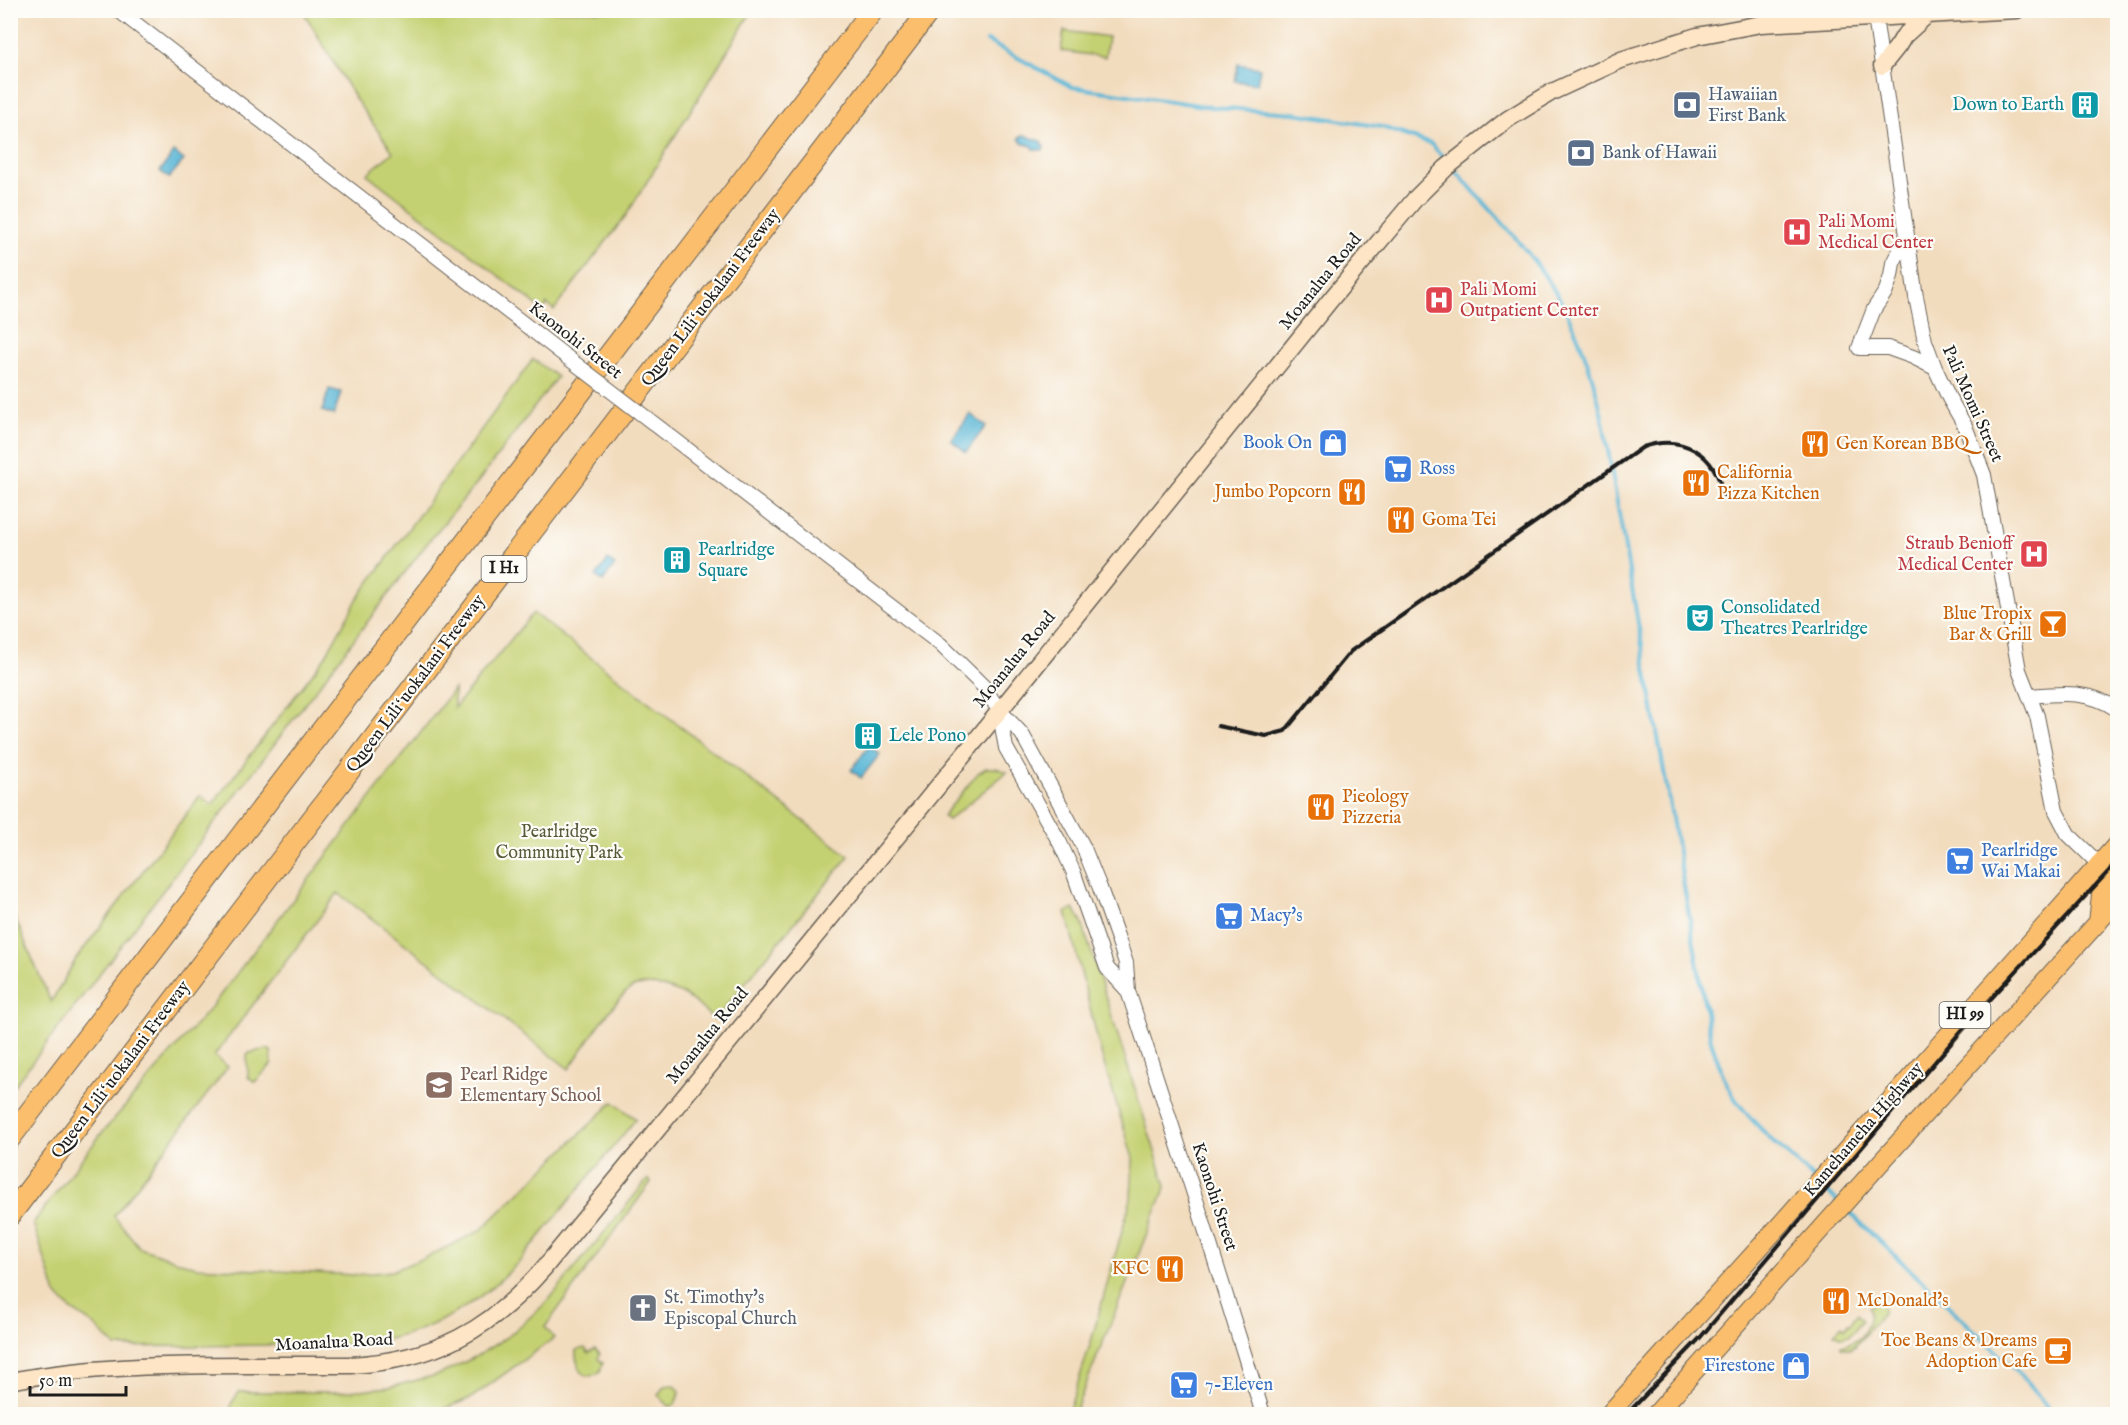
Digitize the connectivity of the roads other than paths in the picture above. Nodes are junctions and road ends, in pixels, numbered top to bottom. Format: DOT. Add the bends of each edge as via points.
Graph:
graph roads {
  1 [pos="118,10"];
  2 [pos="873,10"];
  3 [pos="930,10"];
  4 [pos="2017,10"];
  5 [pos="1928,14"];
  6 [pos="1875,17"];
  7 [pos="1882,66"];
  8 [pos="1907,235"];
  9 [pos="1935,368"];
  10 [pos="2030,696"];
  11 [pos="999,710"];
  12 [pos="2118,710"];
  13 [pos="2118,843"];
  14 [pos="2100,864"];
  15 [pos="2118,871"];
  16 [pos="2115,903"];
  17 [pos="2098,922"];
  18 [pos="1128,991"];
  19 [pos="10,1138"];
  20 [pos="10,1215"];
  21 [pos="10,1381"];
  22 [pos="1263,1414"];
  23 [pos="1609,1414"];
  24 [pos="1656,1414"];
  1 -- 11 [label="street, Kaonohi Street, bridge" via="940,645 983,686"];
  2 -- 19 [label="highway, I H1"];
  3 -- 20 [label="highway, Queen Liliʻuokalani Freeway / I H1"];
  4 -- 5 [label="main road, Moanalua Road"];
  5 -- 6 [label="main road, Moanalua Road"];
  5 -- 7 [label="main road" via="1904,36"];
  6 -- 7 [label="street, Pali Momi Street"];
  6 -- 11 [label="main road, Moanalua Road" via="1761,24 1654,48 1552,92 1466,151 1428,185 1338,290"];
  7 -- 8 [label="street, Pali Momi Street"];
  8 -- 9 [label="street, Pali Momi Street" via="1920,320"];
  8 -- 9 [label="street" via="1859,348 1888,348"];
  9 -- 10 [label="street, Pali Momi Street" via="1969,434 1984,475 2019,670"];
  10 -- 12 [label="street" via="2072,693 2095,698"];
  10 -- 14 [label="street, Pali Momi Street" via="2060,820 2074,840"];
  11 -- 18 [label="street, Kaonohi Street" via="1006,748 1069,862 1107,968"];
  11 -- 18 [label="street, Kaonohi Street" via="1022,734 1083,846 1126,963"];
  11 -- 21 [label="main road, Moanalua Road" via="544,1268 512,1303 486,1323 427,1351 382,1362 142,1368"];
  13 -- 14 [label="main road, Kamehameha Highway / HI 99"];
  14 -- 17 [label="main road" via="2103,885"];
  14 -- 23 [label="main road, Kamehameha Highway / HI 99"];
  15 -- 16 [label="main road" via="2113,888"];
  16 -- 17 [label="main road, Kamehameha Highway / HI 99"];
  17 -- 24 [label="main road, Kamehameha Highway / HI 99"];
  18 -- 22 [label="street, Kaonohi Street"];
}
